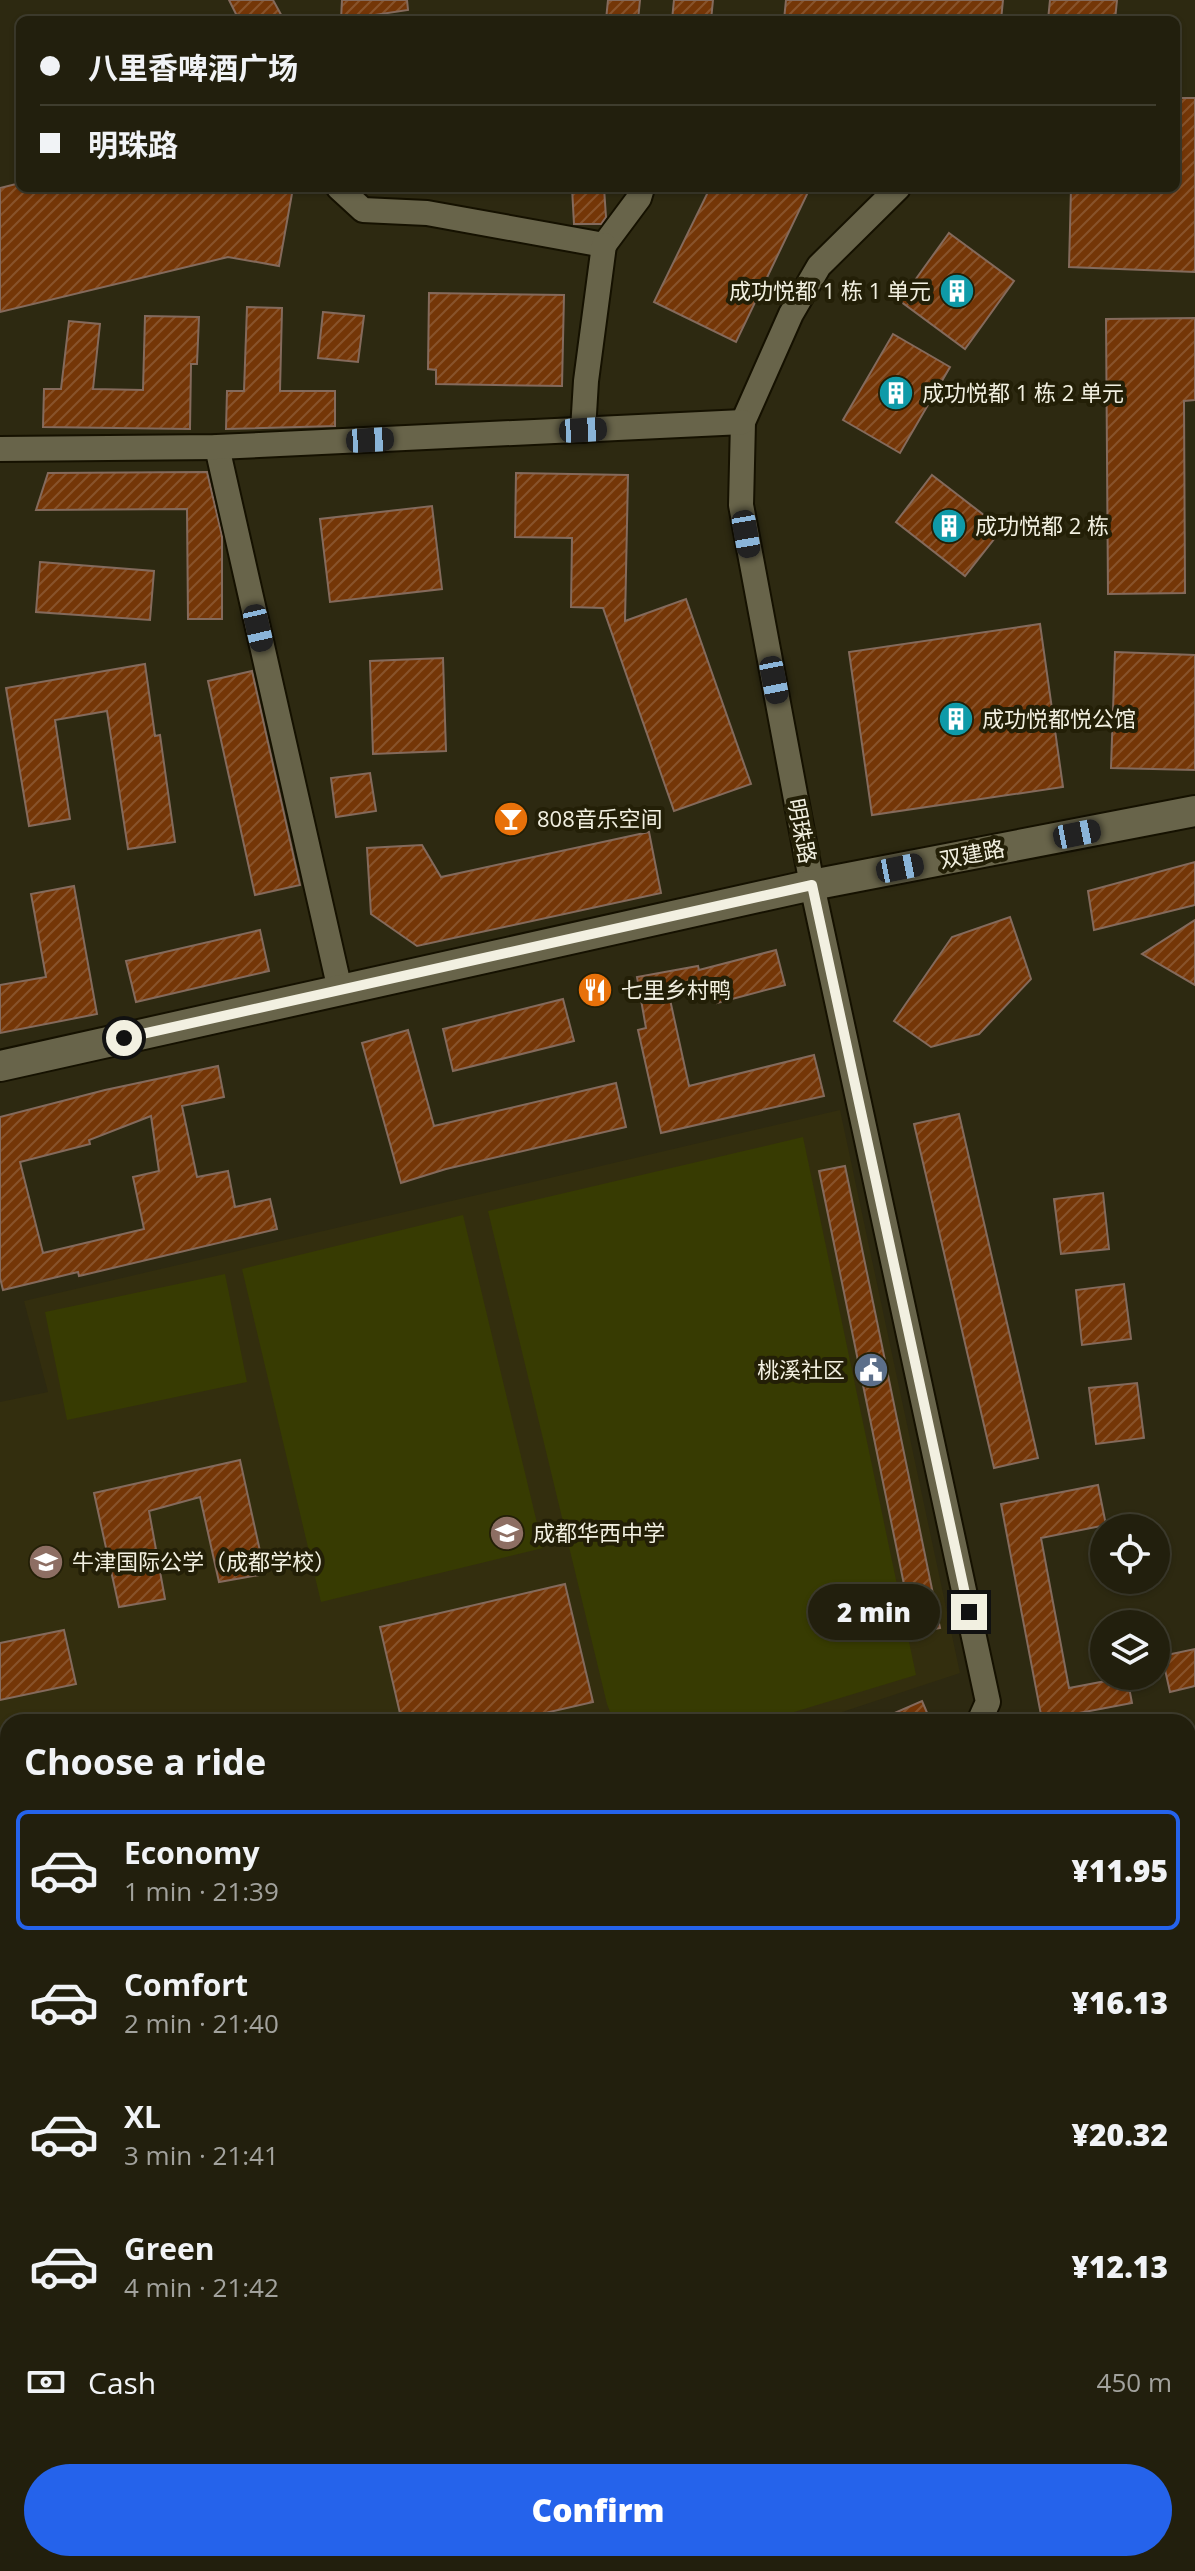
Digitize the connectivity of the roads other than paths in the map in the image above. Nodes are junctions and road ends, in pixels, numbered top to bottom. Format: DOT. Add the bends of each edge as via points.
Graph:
graph roads {
  1 [pos="343,192"];
  2 [pos="641,192"];
  3 [pos="894,192"];
  4 [pos="604,245"];
  5 [pos="743,422"];
  6 [pos="583,430"];
  7 [pos="217,447"];
  8 [pos="0,449"];
  9 [pos="1195,811"];
  10 [pos="812,885"];
  11 [pos="340,990"];
  12 [pos="0,1066"];
  13 [pos="984,1712"];
  1 -- 4 [label="street" via="363,210 427,213"];
  2 -- 4 [label="street"];
  3 -- 5 [label="street, 明珠路" via="819,266 791,314"];
  4 -- 6 [label="street"];
  5 -- 6 [label="street"];
  5 -- 10 [label="street, 明珠路" via="741,505"];
  6 -- 7 [label="street"];
  7 -- 8 [label="street"];
  7 -- 11 [label="street"];
  9 -- 10 [label="street, 双建路"];
  10 -- 11 [label="street, 双建路"];
  10 -- 13 [label="street, 明珠路"];
  11 -- 12 [label="street, 双建路"];
}
